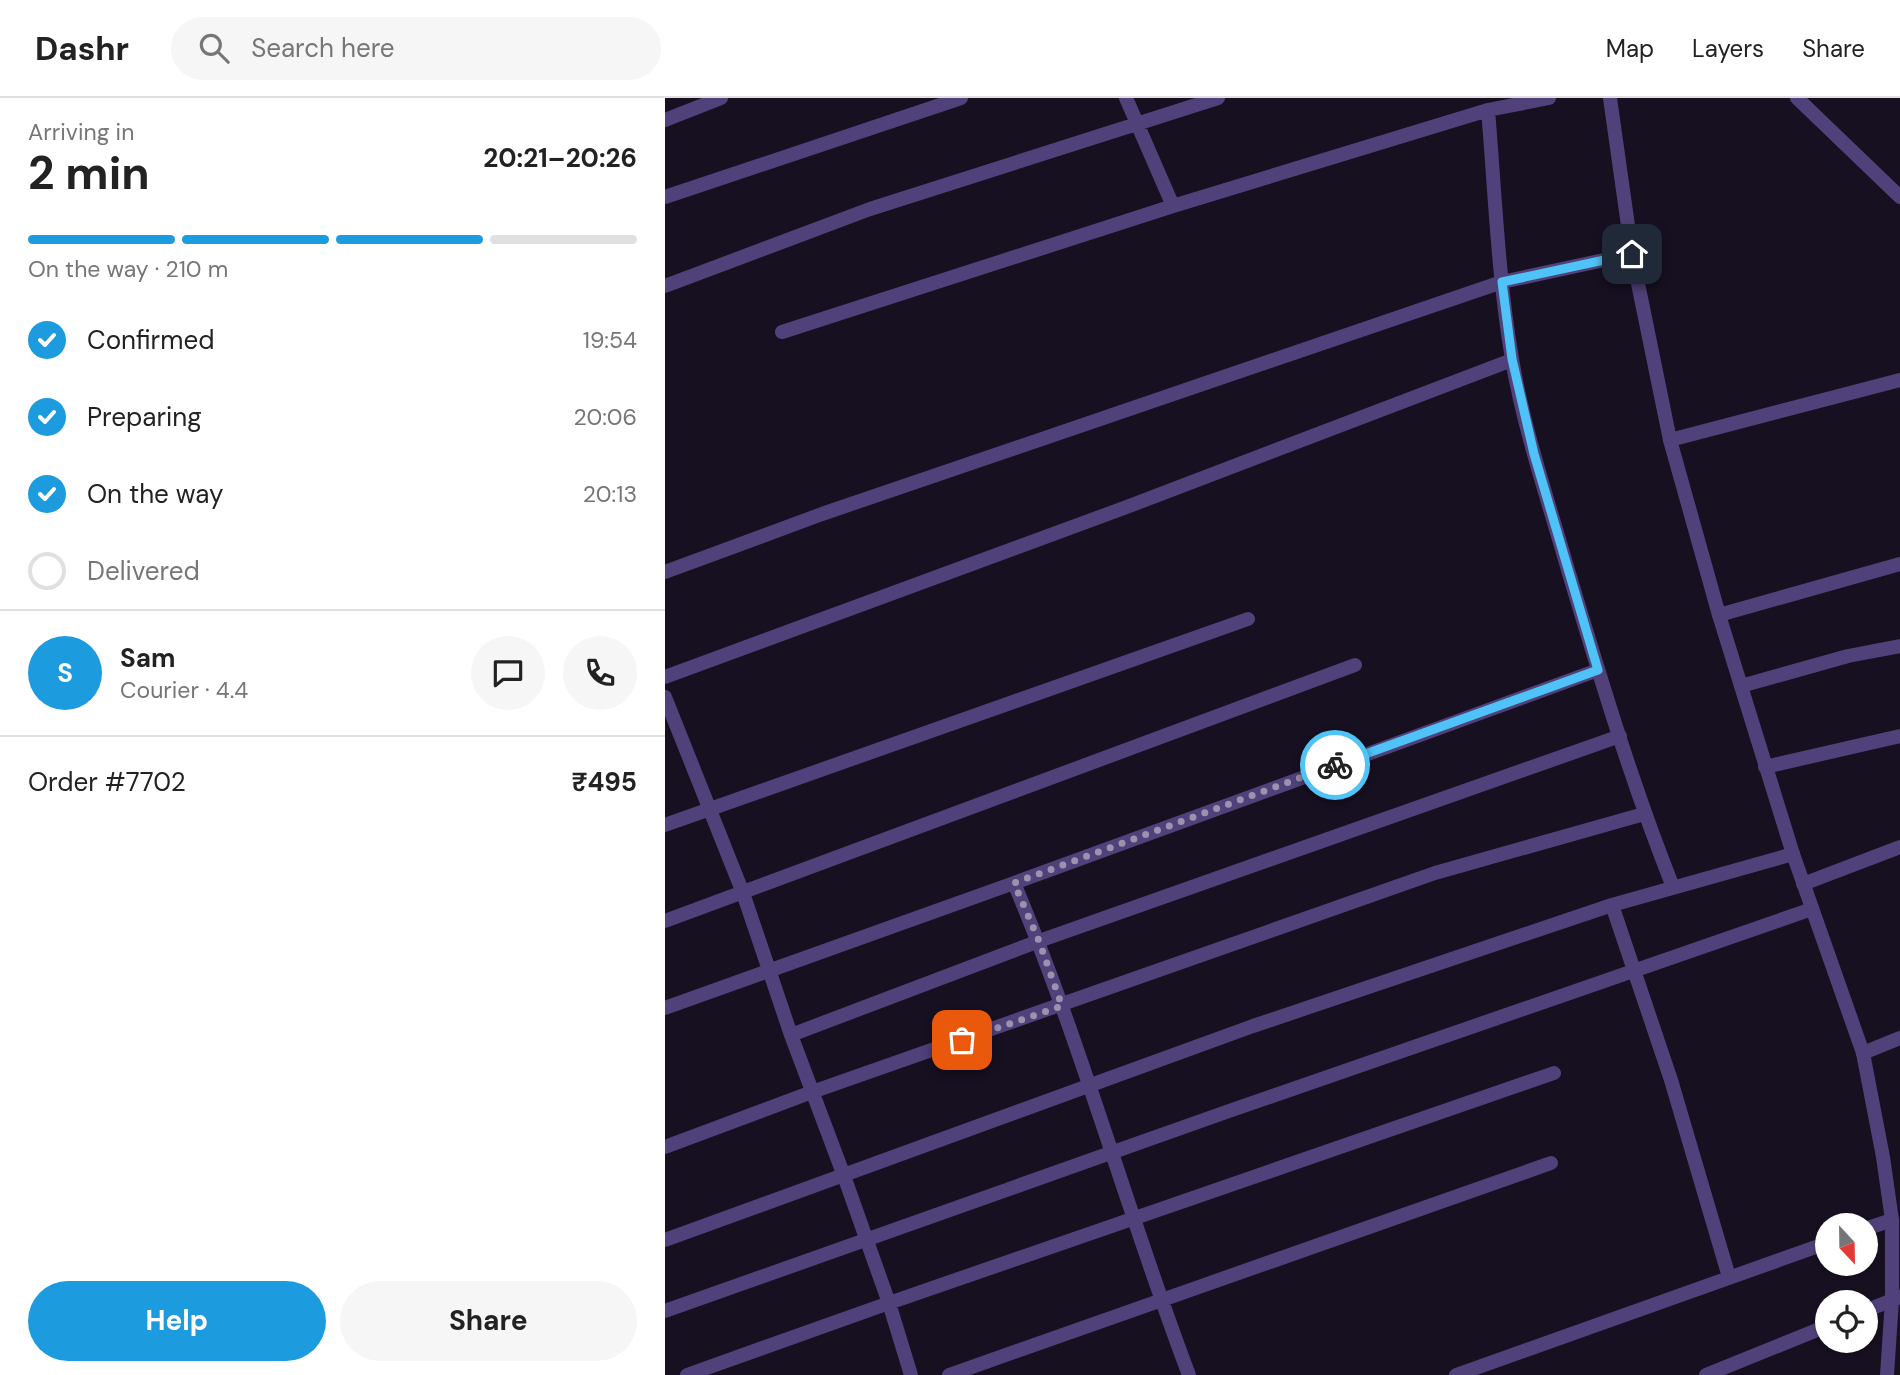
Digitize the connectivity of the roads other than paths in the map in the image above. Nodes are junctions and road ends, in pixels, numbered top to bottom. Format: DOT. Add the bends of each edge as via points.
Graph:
graph roads {
  1 [pos="722,98"];
  2 [pos="961,98"];
  3 [pos="1126,98"];
  4 [pos="1218,98"];
  5 [pos="1549,98"];
  6 [pos="1611,98"];
  7 [pos="1797,98"];
  8 [pos="1488,110"];
  9 [pos="665,120"];
  10 [pos="1138,124"];
  11 [pos="665,197"];
  12 [pos="1900,197"];
  13 [pos="1173,206"];
  14 [pos="1632,254"];
  15 [pos="1502,282"];
  16 [pos="665,286"];
  17 [pos="782,332"];
  18 [pos="1512,359"];
  19 [pos="1900,380"];
  20 [pos="1670,440"];
  21 [pos="1900,564"];
  22 [pos="665,572"];
  23 [pos="1719,615"];
  24 [pos="1248,619"];
  25 [pos="1900,646"];
  26 [pos="1355,666"];
  27 [pos="1598,670"];
  28 [pos="665,677"];
  29 [pos="1741,686"];
  30 [pos="665,697"];
  31 [pos="1620,736"];
  32 [pos="1900,736"];
  33 [pos="1765,766"];
  34 [pos="710,808"];
  35 [pos="1644,814"];
  36 [pos="665,825"];
  37 [pos="1900,846"];
  38 [pos="1793,854"];
  39 [pos="1014,883"];
  40 [pos="1803,884"];
  41 [pos="1673,887"];
  42 [pos="743,893"];
  43 [pos="1612,905"];
  44 [pos="1812,909"];
  45 [pos="665,921"];
  46 [pos="1039,941"];
  47 [pos="1636,969"];
  48 [pos="768,971"];
  49 [pos="1062,1006"];
  50 [pos="665,1008"];
  51 [pos="791,1035"];
  52 [pos="1900,1038"];
  53 [pos="1863,1053"];
  54 [pos="1554,1073"];
  55 [pos="1091,1084"];
  56 [pos="812,1092"];
  57 [pos="665,1147"];
  58 [pos="1111,1153"];
  59 [pos="1551,1163"];
  60 [pos="844,1176"];
  61 [pos="1133,1219"];
  62 [pos="1892,1220"];
  63 [pos="1878,1225"];
  64 [pos="866,1240"];
  65 [pos="665,1241"];
  66 [pos="1815,1247"];
  67 [pos="1729,1277"];
  68 [pos="1896,1299"];
  69 [pos="1160,1300"];
  70 [pos="889,1303"];
  71 [pos="1878,1306"];
  72 [pos="665,1311"];
  73 [pos="1815,1331"];
  74 [pos="687,1375"];
  75 [pos="911,1375"];
  76 [pos="949,1375"];
  77 [pos="1189,1375"];
  78 [pos="1456,1375"];
  79 [pos="1706,1375"];
  80 [pos="1887,1375"];
  1 -- 9 [label="street"];
  2 -- 11 [label="street"];
  3 -- 10 [label="street"];
  4 -- 10 [label="street"];
  5 -- 8 [label="street"];
  6 -- 14 [label="street"];
  7 -- 12 [label="street"];
  8 -- 13 [label="street"];
  8 -- 15 [label="street"];
  10 -- 13 [label="street"];
  10 -- 16 [label="street" via="870,209"];
  13 -- 17 [label="street"];
  14 -- 15 [label="street"];
  14 -- 20 [label="street"];
  15 -- 18 [label="street"];
  15 -- 22 [label="street"];
  18 -- 27 [label="street" via="1534,454"];
  18 -- 28 [label="street"];
  19 -- 20 [label="street"];
  20 -- 23 [label="street"];
  21 -- 23 [label="street"];
  23 -- 29 [label="street"];
  24 -- 34 [label="street"];
  25 -- 29 [label="street"];
  26 -- 42 [label="street"];
  27 -- 31 [label="street"];
  27 -- 39 [label="street"];
  29 -- 33 [label="street"];
  30 -- 34 [label="street"];
  31 -- 35 [label="street"];
  31 -- 46 [label="street"];
  32 -- 33 [label="street"];
  33 -- 38 [label="street"];
  34 -- 36 [label="street"];
  34 -- 42 [label="street"];
  35 -- 41 [label="street"];
  35 -- 49 [label="street" via="1435,873"];
  37 -- 40 [label="street"];
  38 -- 40 [label="street"];
  38 -- 41 [label="street"];
  39 -- 46 [label="street"];
  39 -- 48 [label="street"];
  40 -- 44 [label="street"];
  41 -- 43 [label="street"];
  42 -- 45 [label="street"];
  42 -- 48 [label="street"];
  43 -- 47 [label="street"];
  43 -- 55 [label="street"];
  44 -- 47 [label="street"];
  44 -- 53 [label="street"];
  46 -- 49 [label="street"];
  46 -- 51 [label="street"];
  47 -- 58 [label="street"];
  47 -- 67 [label="street"];
  48 -- 50 [label="street"];
  48 -- 51 [label="street"];
  49 -- 55 [label="street"];
  49 -- 56 [label="street"];
  51 -- 56 [label="street"];
  52 -- 53 [label="street"];
  53 -- 62 [label="street"];
  54 -- 61 [label="street"];
  55 -- 58 [label="street"];
  55 -- 60 [label="street"];
  56 -- 57 [label="street"];
  56 -- 60 [label="street"];
  58 -- 61 [label="street"];
  58 -- 64 [label="street"];
  59 -- 69 [label="street"];
  60 -- 64 [label="street"];
  60 -- 65 [label="street"];
  61 -- 69 [label="street"];
  61 -- 70 [label="street"];
  62 -- 63 [label="street"];
  62 -- 68 [label="street"];
  64 -- 70 [label="street"];
  64 -- 72 [label="street"];
  66 -- 67 [label="street"];
  67 -- 78 [label="street"];
  68 -- 71 [label="street"];
  68 -- 80 [label="street"];
  69 -- 76 [label="street"];
  69 -- 77 [label="street"];
  70 -- 74 [label="street"];
  70 -- 75 [label="street"];
  73 -- 79 [label="street"];
}
